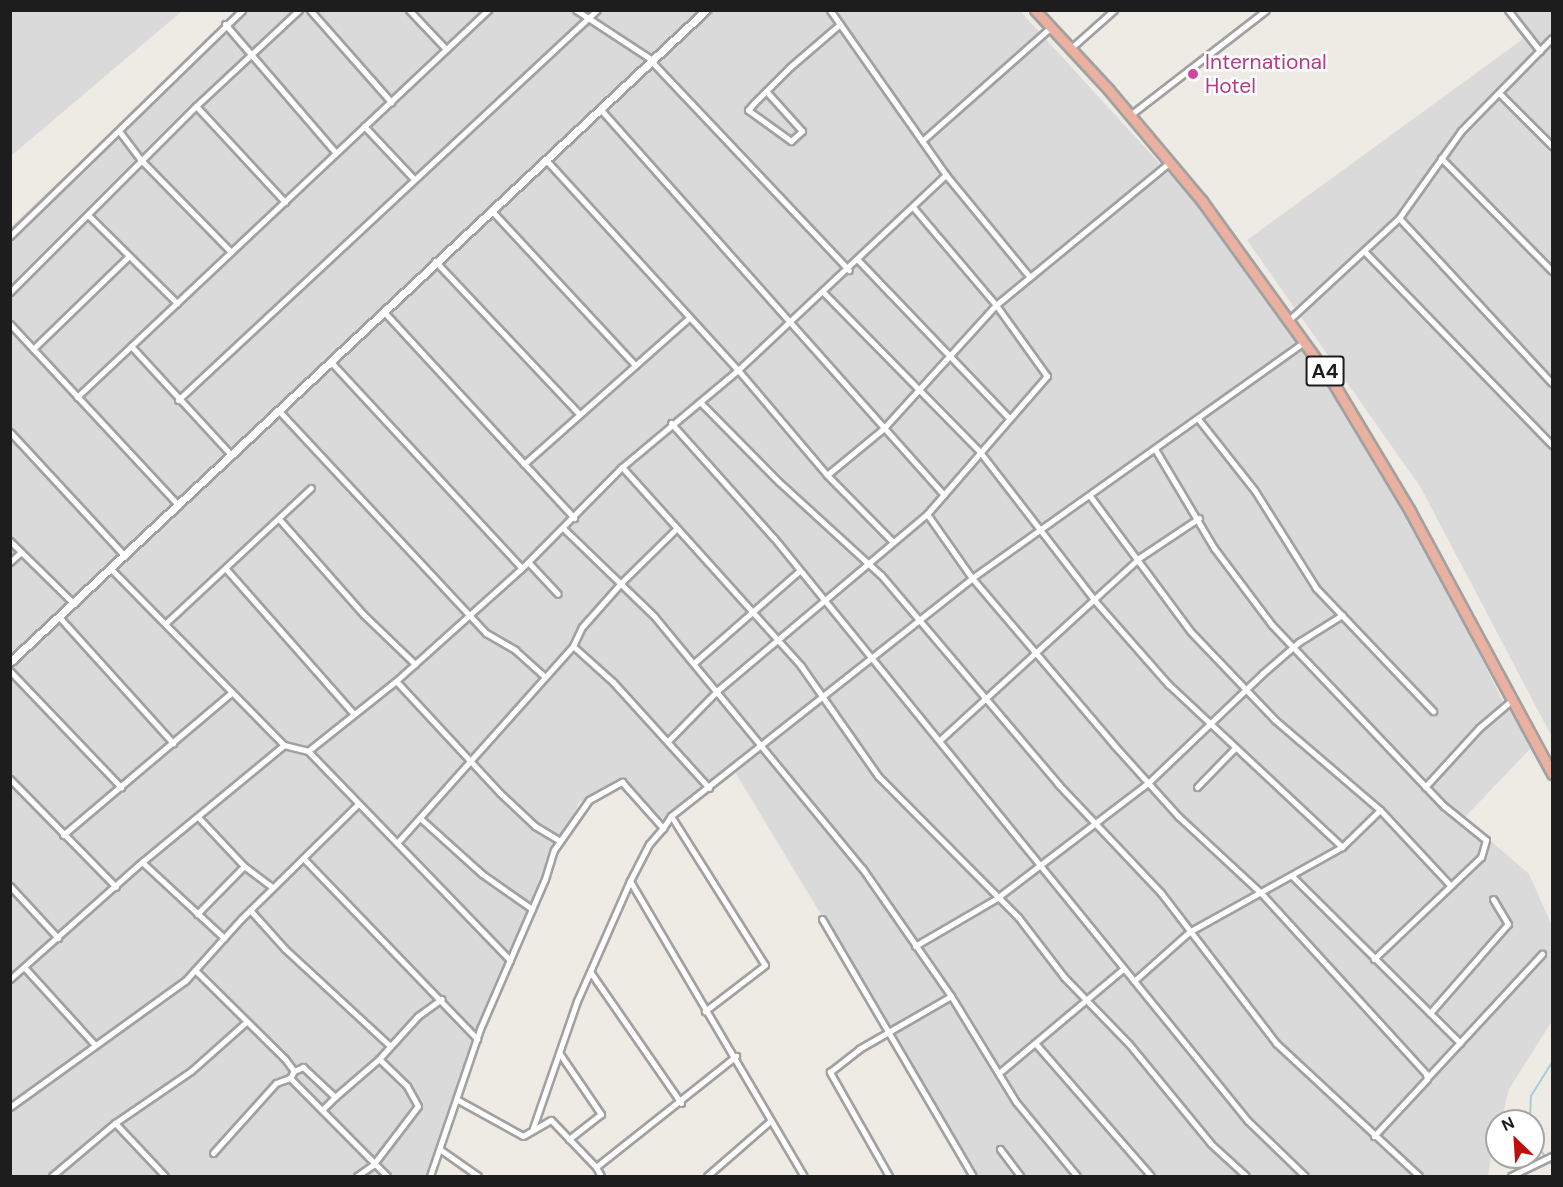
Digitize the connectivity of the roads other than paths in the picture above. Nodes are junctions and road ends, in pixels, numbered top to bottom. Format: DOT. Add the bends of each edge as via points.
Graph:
graph roads {
  1 [pos="242,10"];
  2 [pos="299,10"];
  3 [pos="310,10"];
  4 [pos="409,10"];
  5 [pos="488,10"];
  6 [pos="576,10"];
  7 [pos="597,10"];
  8 [pos="706,10"];
  9 [pos="830,10"];
  10 [pos="1035,10"];
  11 [pos="1114,10"];
  12 [pos="1266,10"];
  13 [pos="1508,10"];
  14 [pos="589,18"];
  15 [pos="225,24"];
  16 [pos="838,25"];
  17 [pos="1051,27"];
  18 [pos="1552,38"];
  19 [pos="1550,46"];
  20 [pos="446,49"];
  21 [pos="1070,49"];
  22 [pos="1540,51"];
  23 [pos="251,53"];
  24 [pos="653,62"];
  25 [pos="766,91"];
  26 [pos="1499,93"];
  27 [pos="391,102"];
  28 [pos="196,106"];
  29 [pos="602,111"];
  30 [pos="1129,116"];
  31 [pos="364,126"];
  32 [pos="119,131"];
  33 [pos="922,141"];
  34 [pos="1552,146"];
  35 [pos="335,152"];
  36 [pos="1441,158"];
  37 [pos="142,161"];
  38 [pos="547,161"];
  39 [pos="1170,162"];
  40 [pos="945,175"];
  41 [pos="413,178"];
  42 [pos="285,202"];
  43 [pos="913,207"];
  44 [pos="490,210"];
  45 [pos="89,216"];
  46 [pos="1399,218"];
  47 [pos="10,236"];
  48 [pos="231,252"];
  49 [pos="1365,252"];
  50 [pos="128,257"];
  51 [pos="858,260"];
  52 [pos="435,261"];
  53 [pos="849,270"];
  54 [pos="1552,271"];
  55 [pos="1029,276"];
  56 [pos="10,292"];
  57 [pos="823,292"];
  58 [pos="177,303"];
  59 [pos="996,305"];
  60 [pos="385,312"];
  61 [pos="688,319"];
  62 [pos="1290,319"];
  63 [pos="792,321"];
  64 [pos="10,324"];
  65 [pos="1304,342"];
  66 [pos="131,346"];
  67 [pos="33,349"];
  68 [pos="948,357"];
  69 [pos="330,361"];
  70 [pos="635,365"];
  71 [pos="738,370"];
  72 [pos="1552,383"];
  73 [pos="916,390"];
  74 [pos="77,398"];
  75 [pos="178,399"];
  76 [pos="700,402"];
  77 [pos="279,411"];
  78 [pos="579,414"];
  79 [pos="1009,418"];
  80 [pos="1199,420"];
  81 [pos="671,423"];
  82 [pos="883,429"];
  83 [pos="10,432"];
  84 [pos="1552,445"];
  85 [pos="1155,449"];
  86 [pos="980,452"];
  87 [pos="232,456"];
  88 [pos="524,464"];
  89 [pos="622,467"];
  90 [pos="827,475"];
  91 [pos="311,488"];
  92 [pos="944,495"];
  93 [pos="1090,496"];
  94 [pos="179,506"];
  95 [pos="927,514"];
  96 [pos="574,518"];
  97 [pos="1199,518"];
  98 [pos="279,519"];
  99 [pos="677,528"];
  100 [pos="564,529"];
  101 [pos="1038,530"];
  102 [pos="10,541"];
  103 [pos="894,542"];
  104 [pos="21,552"];
  105 [pos="125,556"];
  106 [pos="1139,558"];
  107 [pos="10,562"];
  108 [pos="529,563"];
  109 [pos="869,563"];
  110 [pos="522,568"];
  111 [pos="111,569"];
  112 [pos="226,569"];
  113 [pos="800,570"];
  114 [pos="972,578"];
  115 [pos="622,582"];
  116 [pos="558,594"];
  117 [pos="824,599"];
  118 [pos="1095,601"];
  119 [pos="74,604"];
  120 [pos="753,610"];
  121 [pos="469,615"];
  122 [pos="1342,615"];
  123 [pos="60,618"];
  124 [pos="918,620"];
  125 [pos="166,622"];
  126 [pos="776,640"];
  127 [pos="573,646"];
  128 [pos="1293,648"];
  129 [pos="1036,655"];
  130 [pos="871,661"];
  131 [pos="10,662"];
  132 [pos="694,663"];
  133 [pos="415,664"];
  134 [pos="10,671"];
  135 [pos="545,677"];
  136 [pos="396,681"];
  137 [pos="718,690"];
  138 [pos="1247,691"];
  139 [pos="231,693"];
  140 [pos="822,699"];
  141 [pos="984,699"];
  142 [pos="1512,700"];
  143 [pos="1433,711"];
  144 [pos="353,713"];
  145 [pos="1209,725"];
  146 [pos="669,740"];
  147 [pos="940,740"];
  148 [pos="173,743"];
  149 [pos="285,745"];
  150 [pos="761,747"];
  151 [pos="1235,748"];
  152 [pos="308,752"];
  153 [pos="468,762"];
  154 [pos="1552,774"];
  155 [pos="10,779"];
  156 [pos="1148,783"];
  157 [pos="120,787"];
  158 [pos="1197,787"];
  159 [pos="1425,787"];
  160 [pos="709,788"];
  161 [pos="357,805"];
  162 [pos="1380,810"];
  163 [pos="670,816"];
  164 [pos="198,817"];
  165 [pos="421,819"];
  166 [pos="1094,823"];
  167 [pos="663,828"];
  168 [pos="63,835"];
  169 [pos="560,841"];
  170 [pos="397,843"];
  171 [pos="1342,848"];
  172 [pos="304,859"];
  173 [pos="142,862"];
  174 [pos="1041,863"];
  175 [pos="244,866"];
  176 [pos="1292,876"];
  177 [pos="630,881"];
  178 [pos="1449,884"];
  179 [pos="10,886"];
  180 [pos="116,887"];
  181 [pos="272,887"];
  182 [pos="1260,893"];
  183 [pos="997,898"];
  184 [pos="1493,899"];
  185 [pos="532,909"];
  186 [pos="250,910"];
  187 [pos="197,914"];
  188 [pos="822,918"];
  189 [pos="1189,932"];
  190 [pos="58,938"];
  191 [pos="224,938"];
  192 [pos="915,946"];
  193 [pos="1542,954"];
  194 [pos="1374,959"];
  195 [pos="510,960"];
  196 [pos="24,967"];
  197 [pos="1123,969"];
  198 [pos="195,970"];
  199 [pos="591,973"];
  200 [pos="10,979"];
  201 [pos="1134,981"];
  202 [pos="951,996"];
  203 [pos="1087,998"];
  204 [pos="441,999"];
  205 [pos="705,1011"];
  206 [pos="1430,1013"];
  207 [pos="246,1022"];
  208 [pos="890,1031"];
  209 [pos="477,1039"];
  210 [pos="1035,1043"];
  211 [pos="1460,1043"];
  212 [pos="95,1045"];
  213 [pos="390,1046"];
  214 [pos="560,1054"];
  215 [pos="736,1056"];
  216 [pos="379,1059"];
  217 [pos="294,1071"];
  218 [pos="999,1073"];
  219 [pos="1428,1077"];
  220 [pos="290,1078"];
  221 [pos="335,1097"];
  222 [pos="458,1100"];
  223 [pos="681,1103"];
  224 [pos="10,1107"];
  225 [pos="322,1110"];
  226 [pos="771,1122"];
  227 [pos="115,1123"];
  228 [pos="533,1128"];
  229 [pos="1374,1136"];
  230 [pos="569,1139"];
  231 [pos="1000,1149"];
  232 [pos="441,1150"];
  233 [pos="213,1153"];
  234 [pos="1552,1156"];
  235 [pos="373,1165"];
  236 [pos="596,1167"];
  237 [pos="52,1176"];
  238 [pos="165,1176"];
  239 [pos="357,1176"];
  240 [pos="387,1176"];
  241 [pos="430,1176"];
  242 [pos="478,1176"];
  243 [pos="601,1176"];
  244 [pos="707,1176"];
  245 [pos="804,1176"];
  246 [pos="890,1176"];
  247 [pos="973,1176"];
  248 [pos="1020,1176"];
  249 [pos="1077,1176"];
  250 [pos="1151,1176"];
  251 [pos="1245,1176"];
  252 [pos="1305,1176"];
  253 [pos="1419,1176"];
  254 [pos="1511,1176"];
  1 -- 15 [label="street"];
  2 -- 23 [label="street"];
  3 -- 27 [label="street"];
  4 -- 20 [label="street"];
  5 -- 20 [label="street"];
  6 -- 14 [label="street"];
  7 -- 14 [label="street"];
  8 -- 24 [label="street"];
  9 -- 16 [label="street"];
  10 -- 17 [label="highway, A4"];
  11 -- 21 [label="street"];
  12 -- 30 [label="street"];
  13 -- 22 [label="street"];
  14 -- 24 [label="street"];
  14 -- 41 [label="street"];
  15 -- 23 [label="street"];
  15 -- 32 [label="street"];
  16 -- 25 [label="street"];
  16 -- 33 [label="street"];
  17 -- 21 [label="highway, A4"];
  17 -- 33 [label="street"];
  18 -- 19 [label="street"];
  19 -- 22 [label="street"];
  20 -- 27 [label="street"];
  21 -- 30 [label="highway, A4"];
  22 -- 26 [label="street"];
  23 -- 28 [label="street"];
  23 -- 35 [label="street"];
  24 -- 29 [label="street"];
  24 -- 53 [label="street"];
  25 -- 25 [label="street" via="802,131 791,141 748,110"];
  26 -- 34 [label="street"];
  26 -- 36 [label="street"];
  27 -- 31 [label="street"];
  28 -- 37 [label="street"];
  28 -- 42 [label="street"];
  29 -- 38 [label="street"];
  29 -- 63 [label="street"];
  30 -- 39 [label="highway, A4"];
  31 -- 35 [label="street"];
  31 -- 41 [label="street"];
  32 -- 37 [label="street"];
  32 -- 47 [label="street"];
  33 -- 40 [label="street"];
  35 -- 42 [label="street"];
  36 -- 46 [label="street"];
  36 -- 54 [label="street"];
  37 -- 45 [label="street"];
  37 -- 48 [label="street"];
  38 -- 44 [label="street"];
  38 -- 61 [label="street"];
  39 -- 55 [label="street"];
  39 -- 62 [label="highway, A4"];
  40 -- 43 [label="street"];
  40 -- 55 [label="street"];
  41 -- 75 [label="street"];
  42 -- 48 [label="street"];
  43 -- 51 [label="street"];
  43 -- 59 [label="street"];
  44 -- 52 [label="street"];
  44 -- 70 [label="street"];
  45 -- 50 [label="street"];
  45 -- 56 [label="street"];
  46 -- 49 [label="street"];
  46 -- 72 [label="street"];
  48 -- 58 [label="street"];
  49 -- 62 [label="street"];
  49 -- 84 [label="street"];
  50 -- 58 [label="street"];
  50 -- 67 [label="street"];
  51 -- 53 [label="street"];
  51 -- 68 [label="street"];
  52 -- 60 [label="street"];
  52 -- 78 [label="street"];
  53 -- 57 [label="street"];
  55 -- 59 [label="street"];
  57 -- 63 [label="street"];
  57 -- 73 [label="street"];
  58 -- 66 [label="street"];
  59 -- 68 [label="street"];
  59 -- 79 [label="street" via="1047,376"];
  60 -- 69 [label="street"];
  60 -- 88 [label="street"];
  61 -- 70 [label="street"];
  61 -- 71 [label="street"];
  62 -- 65 [label="highway, A4"];
  63 -- 71 [label="street"];
  63 -- 82 [label="street"];
  64 -- 67 [label="street"];
  65 -- 80 [label="street"];
  65 -- 142 [label="highway, A4" via="1376,452"];
  66 -- 74 [label="street"];
  66 -- 75 [label="street"];
  67 -- 74 [label="street"];
  68 -- 73 [label="street"];
  68 -- 79 [label="street"];
  69 -- 77 [label="street"];
  69 -- 110 [label="street"];
  70 -- 78 [label="street"];
  71 -- 76 [label="street"];
  71 -- 90 [label="street"];
  73 -- 82 [label="street"];
  73 -- 86 [label="street"];
  74 -- 94 [label="street"];
  75 -- 87 [label="street"];
  76 -- 81 [label="street"];
  76 -- 109 [label="street" via="779,482"];
  77 -- 87 [label="street"];
  77 -- 121 [label="street"];
  78 -- 88 [label="street"];
  79 -- 86 [label="street"];
  80 -- 85 [label="street"];
  80 -- 122 [label="street" via="1255,491 1316,588"];
  81 -- 89 [label="street"];
  81 -- 113 [label="street"];
  82 -- 90 [label="street"];
  82 -- 92 [label="street"];
  83 -- 105 [label="street"];
  85 -- 93 [label="street"];
  85 -- 97 [label="street"];
  86 -- 92 [label="street"];
  86 -- 101 [label="street"];
  87 -- 94 [label="street"];
  88 -- 96 [label="street"];
  89 -- 96 [label="street"];
  89 -- 99 [label="street"];
  90 -- 103 [label="street"];
  91 -- 98 [label="street"];
  92 -- 95 [label="street"];
  93 -- 101 [label="street"];
  93 -- 106 [label="street"];
  94 -- 105 [label="street"];
  95 -- 103 [label="street"];
  95 -- 114 [label="street"];
  96 -- 100 [label="street"];
  97 -- 106 [label="street"];
  97 -- 128 [label="street" via="1226,564"];
  98 -- 112 [label="street"];
  98 -- 133 [label="street" via="364,615"];
  99 -- 115 [label="street"];
  99 -- 120 [label="street"];
  100 -- 108 [label="street"];
  100 -- 115 [label="street"];
  101 -- 114 [label="street"];
  101 -- 118 [label="street"];
  102 -- 104 [label="street"];
  103 -- 109 [label="street"];
  104 -- 107 [label="street"];
  104 -- 119 [label="street"];
  105 -- 111 [label="street"];
  106 -- 118 [label="street"];
  106 -- 138 [label="street" via="1191,632"];
  108 -- 110 [label="street"];
  108 -- 116 [label="street"];
  109 -- 117 [label="street"];
  109 -- 124 [label="street"];
  110 -- 121 [label="street"];
  111 -- 119 [label="street"];
  111 -- 125 [label="street"];
  112 -- 125 [label="street"];
  112 -- 144 [label="street"];
  113 -- 117 [label="street"];
  113 -- 120 [label="street"];
  114 -- 124 [label="street"];
  114 -- 129 [label="street"];
  115 -- 127 [label="street" via="582,627"];
  115 -- 132 [label="street"];
  117 -- 126 [label="street"];
  117 -- 130 [label="street"];
  118 -- 129 [label="street"];
  118 -- 145 [label="street"];
  119 -- 123 [label="street"];
  120 -- 126 [label="street"];
  120 -- 132 [label="street"];
  121 -- 133 [label="street"];
  121 -- 135 [label="street" via="486,633"];
  122 -- 128 [label="street"];
  122 -- 143 [label="street"];
  123 -- 131 [label="street"];
  123 -- 148 [label="street"];
  124 -- 130 [label="street"];
  124 -- 141 [label="street"];
  125 -- 139 [label="street"];
  126 -- 137 [label="street"];
  126 -- 140 [label="street" via="801,666"];
  127 -- 135 [label="street"];
  127 -- 146 [label="street"];
  128 -- 138 [label="street"];
  128 -- 159 [label="street"];
  129 -- 141 [label="street"];
  129 -- 156 [label="street"];
  130 -- 140 [label="street"];
  130 -- 147 [label="street"];
  132 -- 137 [label="street"];
  133 -- 136 [label="street"];
  134 -- 157 [label="street"];
  135 -- 153 [label="street"];
  136 -- 144 [label="street"];
  136 -- 153 [label="street" via="420,703"];
  137 -- 146 [label="street"];
  137 -- 150 [label="street"];
  138 -- 145 [label="street"];
  138 -- 162 [label="street" via="1344,782"];
  139 -- 148 [label="street"];
  139 -- 149 [label="street"];
  140 -- 150 [label="street"];
  140 -- 183 [label="street" via="878,776"];
  141 -- 147 [label="street"];
  141 -- 166 [label="street"];
  142 -- 154 [label="highway, A4"];
  142 -- 159 [label="street" via="1479,728"];
  144 -- 152 [label="street"];
  145 -- 151 [label="street"];
  145 -- 156 [label="street"];
  146 -- 160 [label="street"];
  147 -- 174 [label="street"];
  148 -- 157 [label="street"];
  149 -- 152 [label="street"];
  149 -- 164 [label="street"];
  150 -- 160 [label="street"];
  150 -- 192 [label="street" via="862,868"];
  151 -- 158 [label="street"];
  151 -- 171 [label="street"];
  152 -- 161 [label="street"];
  153 -- 165 [label="street"];
  153 -- 169 [label="street" via="535,825"];
  155 -- 168 [label="street"];
  156 -- 166 [label="street"];
  156 -- 182 [label="street"];
  157 -- 168 [label="street"];
  159 -- 178 [label="street" via="1486,840 1480,856"];
  160 -- 163 [label="street"];
  161 -- 170 [label="street"];
  161 -- 172 [label="street"];
  162 -- 171 [label="street"];
  162 -- 178 [label="street"];
  163 -- 167 [label="street"];
  163 -- 205 [label="street" via="765,965"];
  164 -- 173 [label="street"];
  164 -- 175 [label="street"];
  165 -- 170 [label="street"];
  165 -- 185 [label="street" via="482,874"];
  166 -- 174 [label="street"];
  166 -- 189 [label="street" via="1161,893"];
  167 -- 169 [label="street" via="622,782 588,800"];
  167 -- 177 [label="street" via="649,844"];
  168 -- 180 [label="street"];
  169 -- 185 [label="street"];
  170 -- 195 [label="street"];
  171 -- 176 [label="street"];
  172 -- 181 [label="street"];
  172 -- 204 [label="street"];
  173 -- 180 [label="street"];
  173 -- 187 [label="street"];
  174 -- 183 [label="street"];
  174 -- 197 [label="street"];
  175 -- 181 [label="street"];
  175 -- 187 [label="street"];
  176 -- 182 [label="street"];
  176 -- 194 [label="street"];
  177 -- 199 [label="street"];
  177 -- 205 [label="street"];
  178 -- 194 [label="street"];
  179 -- 190 [label="street"];
  180 -- 190 [label="street"];
  181 -- 186 [label="street"];
  182 -- 189 [label="street"];
  182 -- 219 [label="street"];
  183 -- 192 [label="street"];
  183 -- 203 [label="street" via="1018,917 1064,977"];
  184 -- 206 [label="street" via="1508,924"];
  185 -- 195 [label="street"];
  186 -- 191 [label="street"];
  186 -- 213 [label="street" via="285,949"];
  187 -- 191 [label="street"];
  188 -- 208 [label="street"];
  189 -- 201 [label="street"];
  189 -- 229 [label="street" via="1276,1043"];
  190 -- 196 [label="street"];
  191 -- 198 [label="street"];
  192 -- 202 [label="street"];
  193 -- 211 [label="street"];
  194 -- 206 [label="street"];
  195 -- 209 [label="street"];
  196 -- 200 [label="street"];
  196 -- 212 [label="street"];
  197 -- 201 [label="street"];
  197 -- 203 [label="street"];
  198 -- 207 [label="street"];
  198 -- 212 [label="street"];
  199 -- 214 [label="street"];
  199 -- 223 [label="street"];
  201 -- 252 [label="street" via="1179,1031 1248,1120"];
  202 -- 208 [label="street"];
  202 -- 218 [label="street"];
  203 -- 210 [label="street"];
  203 -- 251 [label="street" via="1211,1144"];
  204 -- 209 [label="street"];
  204 -- 213 [label="street" via="418,1016"];
  205 -- 215 [label="street"];
  206 -- 211 [label="street"];
  207 -- 217 [label="street"];
  207 -- 227 [label="street" via="191,1071"];
  208 -- 246 [label="street" via="830,1072"];
  208 -- 247 [label="street"];
  209 -- 222 [label="street"];
  210 -- 218 [label="street"];
  210 -- 250 [label="street"];
  211 -- 219 [label="street"];
  212 -- 224 [label="street"];
  213 -- 216 [label="street"];
  214 -- 228 [label="street"];
  214 -- 230 [label="street" via="601,1114"];
  215 -- 223 [label="street"];
  215 -- 226 [label="street"];
  216 -- 221 [label="street"];
  216 -- 235 [label="street" via="407,1086 418,1106"];
  217 -- 220 [label="street"];
  217 -- 221 [label="street" via="303,1067"];
  218 -- 249 [label="street" via="1016,1102"];
  219 -- 229 [label="street"];
  220 -- 225 [label="street"];
  220 -- 233 [label="street" via="276,1083"];
  221 -- 225 [label="street"];
  222 -- 228 [label="street" via="523,1136"];
  222 -- 232 [label="street"];
  223 -- 236 [label="street"];
  225 -- 235 [label="street"];
  226 -- 244 [label="street"];
  226 -- 245 [label="street"];
  227 -- 237 [label="street"];
  227 -- 238 [label="street"];
  228 -- 230 [label="street" via="550,1120"];
  229 -- 253 [label="street"];
  230 -- 236 [label="street"];
  231 -- 248 [label="street"];
  232 -- 241 [label="street"];
  232 -- 242 [label="street"];
  234 -- 254 [label="street"];
  235 -- 239 [label="street"];
  235 -- 240 [label="street"];
  236 -- 243 [label="street"];
}
